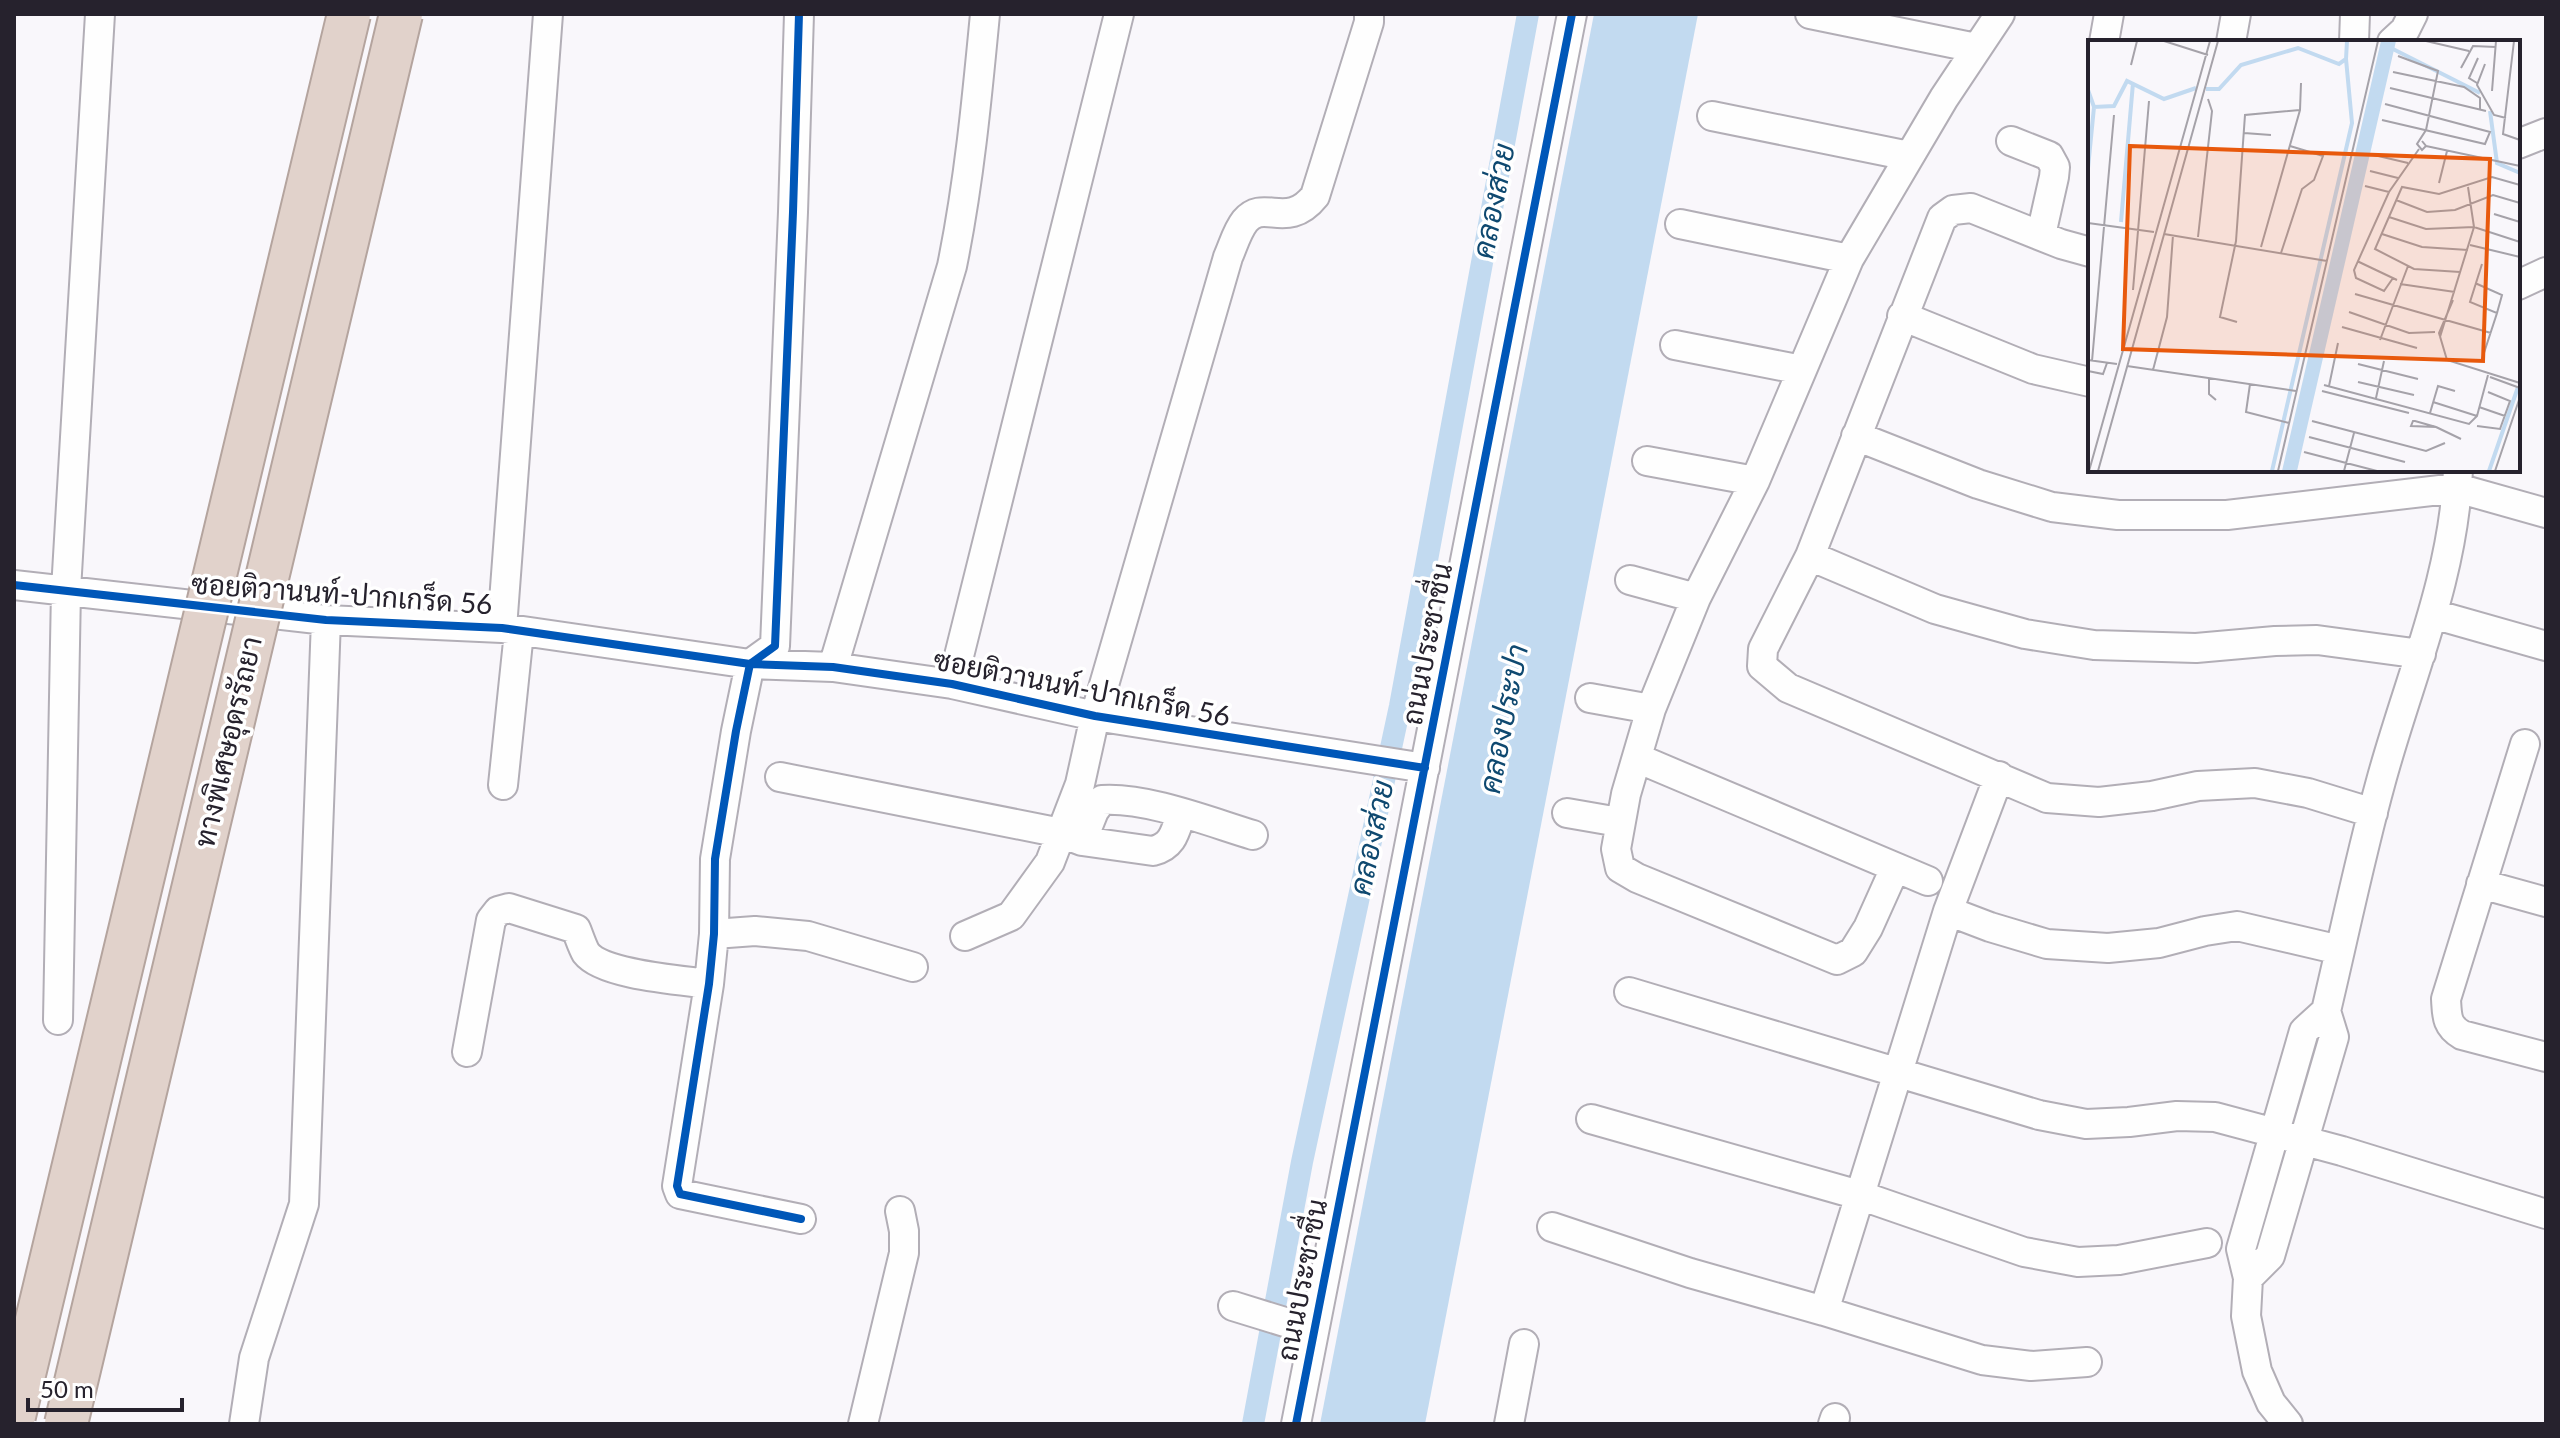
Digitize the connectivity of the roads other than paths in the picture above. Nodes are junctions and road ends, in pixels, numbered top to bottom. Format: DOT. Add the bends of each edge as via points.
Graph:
graph roads {
  1 [pos="100,14"];
  2 [pos="349,14"];
  3 [pos="401,14"];
  4 [pos="548,14"];
  5 [pos="799,14"];
  6 [pos="985,14"];
  7 [pos="1119,14"];
  8 [pos="1369,14"];
  9 [pos="1572,14"];
  10 [pos="1810,14"];
  11 [pos="2000,14"];
  12 [pos="2109,14"];
  13 [pos="2236,14"];
  14 [pos="2355,14"];
  15 [pos="2413,14"];
  16 [pos="2104,40"];
  17 [pos="2231,40"];
  18 [pos="2354,40"];
  19 [pos="2394,40"];
  20 [pos="1976,48"];
  21 [pos="1712,116"];
  22 [pos="2546,133"];
  23 [pos="2011,141"];
  24 [pos="2520,143"];
  25 [pos="1909,156"];
  26 [pos="1680,224"];
  27 [pos="2041,235"];
  28 [pos="2088,251"];
  29 [pos="1849,259"];
  30 [pos="2546,272"];
  31 [pos="2520,284"];
  32 [pos="1902,316"];
  33 [pos="1675,345"];
  34 [pos="1802,370"];
  35 [pos="2088,382"];
  36 [pos="1856,436"];
  37 [pos="1647,461"];
  38 [pos="2458,479"];
  39 [pos="1755,481"];
  40 [pos="2546,513"];
  41 [pos="1810,556"];
  42 [pos="1630,580"];
  43 [pos="14,585"];
  44 [pos="66,590"];
  45 [pos="1696,598"];
  46 [pos="2433,614"];
  47 [pos="326,620"];
  48 [pos="510,630"];
  49 [pos="2546,646"];
  50 [pos="2421,654"];
  51 [pos="750,664"];
  52 [pos="833,667"];
  53 [pos="952,684"];
  54 [pos="1590,698"];
  55 [pos="1651,709"];
  56 [pos="1095,716"];
  57 [pos="2525,744"];
  58 [pos="1637,758"];
  59 [pos="1401,765"];
  60 [pos="1999,776"];
  61 [pos="780,777"];
  62 [pos="503,785"];
  63 [pos="1567,813"];
  64 [pos="2373,813"];
  65 [pos="1181,814"];
  66 [pos="1619,822"];
  67 [pos="1253,835"];
  68 [pos="1071,837"];
  69 [pos="1895,868"];
  70 [pos="1928,881"];
  71 [pos="2481,884"];
  72 [pos="2546,902"];
  73 [pos="1948,911"];
  74 [pos="714,934"];
  75 [pos="965,936"];
  76 [pos="2340,950"];
  77 [pos="913,967"];
  78 [pos="709,984"];
  79 [pos="1629,992"];
  80 [pos="2326,1011"];
  81 [pos="58,1020"];
  82 [pos="467,1052"];
  83 [pos="2546,1057"];
  84 [pos="1900,1072"];
  85 [pos="1591,1119"];
  86 [pos="2275,1132"];
  87 [pos="2304,1140"];
  88 [pos="1859,1195"];
  89 [pos="900,1211"];
  90 [pos="2546,1214"];
  91 [pos="801,1219"];
  92 [pos="1552,1227"];
  93 [pos="2207,1243"];
  94 [pos="2248,1278"];
  95 [pos="1233,1306"];
  96 [pos="1824,1311"];
  97 [pos="1314,1331"];
  98 [pos="1524,1344"];
  99 [pos="2087,1362"];
  100 [pos="14,1416"];
  101 [pos="66,1424"];
  102 [pos="244,1424"];
  103 [pos="863,1424"];
  104 [pos="1296,1424"];
  105 [pos="1509,1424"];
  106 [pos="2288,1424"];
  1 -- 44 [label="street"];
  2 -- 100 [label="highway, ทางพิเศษอุดรรัถยา, bridge"];
  3 -- 101 [label="highway, ทางพิเศษอุดรรัถยา, bridge"];
  4 -- 48 [label="street"];
  5 -- 51 [label="street" via="775,646"];
  6 -- 52 [label="street" via="952,266"];
  7 -- 53 [label="street"];
  8 -- 56 [label="street" via="1315,196 1294,214 1258,212 1246,220 1228,257"];
  9 -- 59 [label="street, ถนนประชาชื่น"];
  10 -- 20 [label="street"];
  11 -- 20 [label="street"];
  12 -- 16 [label="street"];
  13 -- 17 [label="street"];
  14 -- 18 [label="street"];
  15 -- 19 [label="street"];
  20 -- 25 [label="street"];
  21 -- 25 [label="street"];
  22 -- 24 [label="street"];
  23 -- 27 [label="street" via="2049,156 2055,167"];
  25 -- 29 [label="street"];
  26 -- 29 [label="street"];
  27 -- 28 [label="street"];
  27 -- 32 [label="street" via="1971,208 1953,210 1938,226"];
  29 -- 34 [label="street"];
  30 -- 31 [label="street"];
  32 -- 35 [label="street" via="2033,369"];
  32 -- 36 [label="street"];
  33 -- 34 [label="street"];
  34 -- 39 [label="street"];
  36 -- 38 [label="street" via="2052,507 2118,515 2227,515"];
  36 -- 41 [label="street"];
  37 -- 39 [label="street"];
  38 -- 40 [label="street"];
  38 -- 46 [label="street"];
  39 -- 45 [label="street"];
  41 -- 50 [label="street" via="1935,609 2025,634 2094,645 2196,648 2317,640"];
  41 -- 60 [label="street" via="1763,649 1762,666 1788,688"];
  42 -- 45 [label="street"];
  43 -- 44 [label="street, ซอยติวานนท์-ปากเกร็ด 56"];
  44 -- 47 [label="street, ซอยติวานนท์-ปากเกร็ด 56"];
  44 -- 81 [label="street"];
  45 -- 55 [label="street"];
  46 -- 49 [label="street"];
  46 -- 50 [label="street"];
  47 -- 48 [label="street, ซอยติวานนท์-ปากเกร็ด 56"];
  47 -- 102 [label="street" via="304,1204 254,1358"];
  48 -- 51 [label="street, ซอยติวานนท์-ปากเกร็ด 56"];
  48 -- 62 [label="street"];
  50 -- 64 [label="street"];
  51 -- 52 [label="street, ซอยติวานนท์-ปากเกร็ด 56"];
  51 -- 74 [label="street" via="715,859"];
  52 -- 53 [label="street, ซอยติวานนท์-ปากเกร็ด 56"];
  53 -- 56 [label="street, ซอยติวานนท์-ปากเกร็ด 56"];
  54 -- 55 [label="street"];
  55 -- 58 [label="street"];
  56 -- 59 [label="street, ซอยติวานนท์-ปากเกร็ด 56"];
  56 -- 68 [label="street"];
  57 -- 71 [label="street"];
  58 -- 66 [label="street"];
  58 -- 69 [label="street"];
  59 -- 97 [label="street, ถนนประชาชื่น"];
  60 -- 64 [label="street" via="2047,798 2099,802 2255,783"];
  60 -- 73 [label="street"];
  61 -- 68 [label="street"];
  63 -- 66 [label="street"];
  64 -- 76 [label="street"];
  65 -- 67 [label="street"];
  65 -- 68 [label="street" via="1102,800"];
  65 -- 68 [label="street" via="1171,841 1153,851"];
  66 -- 69 [label="street" via="1620,868 1837,960 1853,952"];
  68 -- 75 [label="street" via="1011,916"];
  69 -- 70 [label="street"];
  71 -- 72 [label="street"];
  71 -- 83 [label="street" via="2446,999 2447,1018 2462,1035"];
  73 -- 76 [label="street" via="2047,944 2108,948 2237,926"];
  73 -- 84 [label="street"];
  74 -- 77 [label="street" via="808,936"];
  74 -- 78 [label="street"];
  76 -- 80 [label="street"];
  78 -- 82 [label="street" via="630,973 600,963 587,953 576,929 509,908 498,911 491,920"];
  78 -- 91 [label="street" via="677,1186 680,1194"];
  79 -- 84 [label="street"];
  80 -- 86 [label="street" via="2304,1031"];
  80 -- 87 [label="street" via="2334,1037"];
  84 -- 86 [label="street" via="2086,1124 2215,1117"];
  84 -- 88 [label="street"];
  85 -- 88 [label="street"];
  86 -- 87 [label="street"];
  86 -- 94 [label="street" via="2241,1249"];
  87 -- 90 [label="street"];
  87 -- 94 [label="street" via="2270,1256"];
  88 -- 93 [label="street" via="2024,1252 2078,1262"];
  88 -- 96 [label="street"];
  89 -- 103 [label="street" via="904,1253"];
  92 -- 96 [label="street"];
  94 -- 106 [label="street" via="2246,1316 2257,1371 2271,1403"];
  95 -- 97 [label="street"];
  96 -- 99 [label="street" via="1982,1360 2031,1366"];
  97 -- 104 [label="street, ถนนประชาชื่น"];
  98 -- 105 [label="street"];
}
